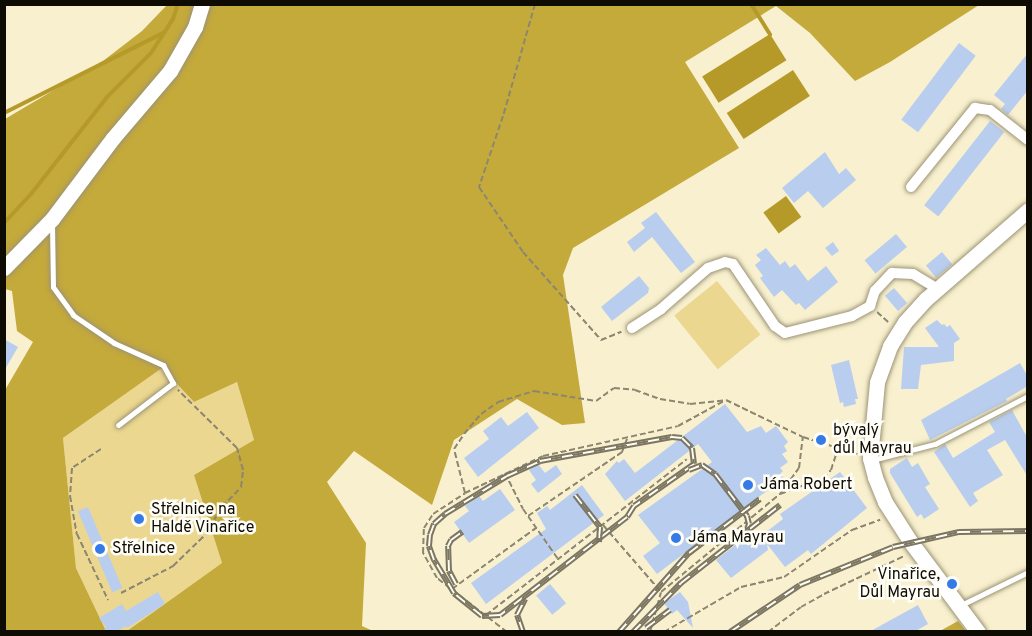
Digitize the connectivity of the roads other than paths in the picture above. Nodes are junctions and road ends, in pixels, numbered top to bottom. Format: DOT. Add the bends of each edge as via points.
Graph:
graph roads {
  1 [pos="202,4"];
  2 [pos="1028,140"];
  3 [pos="912,187"];
  4 [pos="1028,210"];
  5 [pos="52,219"];
  6 [pos="4,268"];
  7 [pos="938,290"];
  8 [pos="632,328"];
  9 [pos="1028,396"];
  10 [pos="118,425"];
  11 [pos="871,459"];
  12 [pos="1028,572"];
  13 [pos="958,607"];
  14 [pos="978,632"];
  1 -- 5 [label="street" via="195,27 170,71"];
  2 -- 3 [label="street" via="990,110 975,108"];
  4 -- 7 [label="street"];
  5 -- 6 [label="street"];
  5 -- 10 [label="lane" via="53,287 73,315 114,343 163,365 172,383"];
  7 -- 8 [label="street" via="913,274 892,273 876,291 870,306 852,316 785,333 733,264 725,262 708,268 662,309"];
  7 -- 11 [label="street" via="905,322 890,346 877,382"];
  9 -- 11 [label="lane" via="935,444"];
  11 -- 13 [label="street" via="882,494 893,513"];
  12 -- 13 [label="lane"];
  13 -- 14 [label="street"];
}
